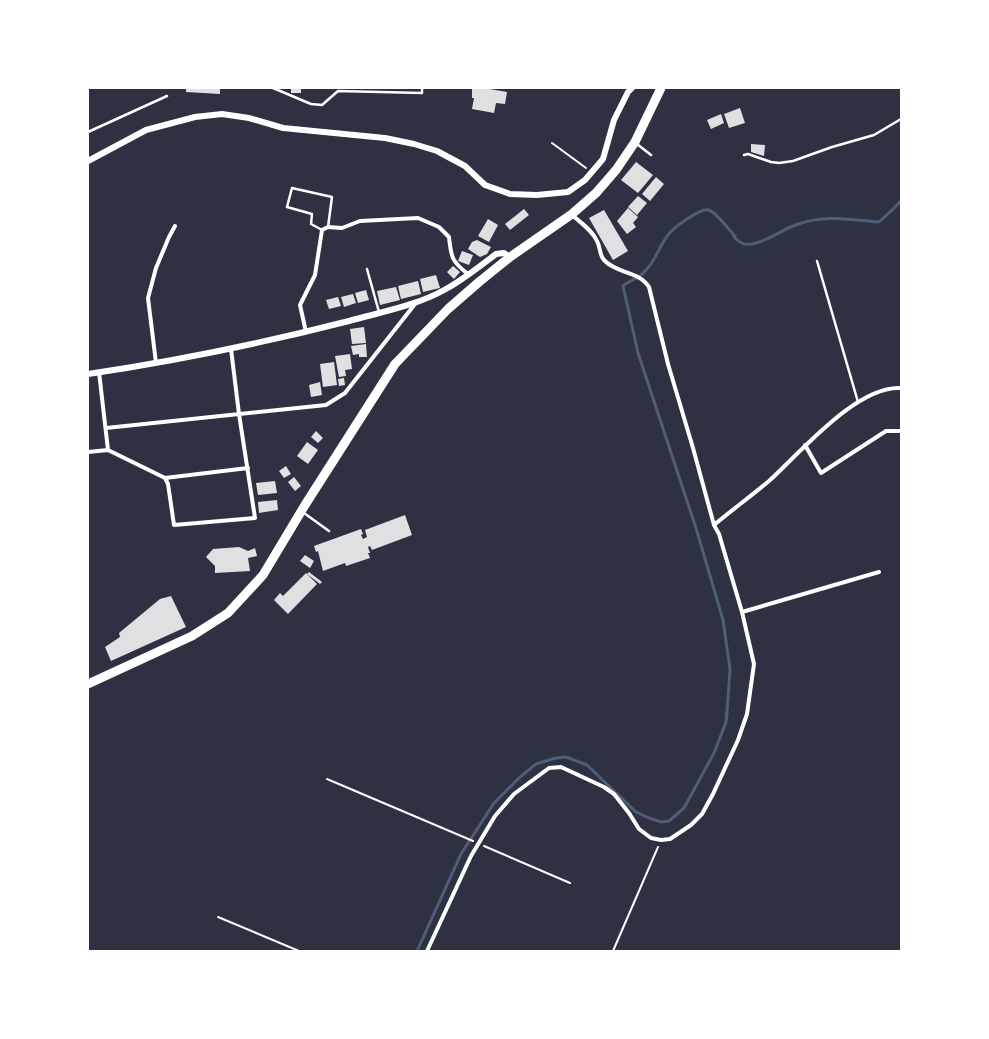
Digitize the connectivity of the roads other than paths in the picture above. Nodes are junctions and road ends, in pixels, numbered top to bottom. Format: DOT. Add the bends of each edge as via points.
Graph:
graph roads {
  1 [pos="273,88"];
  2 [pos="422,88"];
  3 [pos="632,88"];
  4 [pos="661,88"];
  5 [pos="167,96"];
  6 [pos="901,118"];
  7 [pos="88,132"];
  8 [pos="635,142"];
  9 [pos="651,155"];
  10 [pos="744,155"];
  11 [pos="88,161"];
  12 [pos="572,214"];
  13 [pos="175,226"];
  14 [pos="328,227"];
  15 [pos="322,230"];
  16 [pos="510,257"];
  17 [pos="817,261"];
  18 [pos="367,269"];
  19 [pos="468,274"];
  20 [pos="416,303"];
  21 [pos="379,312"];
  22 [pos="306,332"];
  23 [pos="231,349"];
  24 [pos="156,363"];
  25 [pos="99,372"];
  26 [pos="88,374"];
  27 [pos="901,388"];
  28 [pos="858,402"];
  29 [pos="239,414"];
  30 [pos="106,428"];
  31 [pos="901,431"];
  32 [pos="805,445"];
  33 [pos="108,450"];
  34 [pos="88,452"];
  35 [pos="248,468"];
  36 [pos="165,478"];
  37 [pos="302,512"];
  38 [pos="714,525"];
  39 [pos="329,531"];
  40 [pos="879,572"];
  41 [pos="742,612"];
  42 [pos="88,684"];
  43 [pos="427,951"];
  1 -- 2 [label="lane" via="311,104 322,105 338,91 422,93"];
  3 -- 11 [label="street" via="614,120 603,159 585,180 568,192 510,194 485,185 464,166 437,151 414,144 385,138 283,128 222,114 195,117 146,130"];
  4 -- 8 [label="highway"];
  5 -- 7 [label="lane"];
  6 -- 10 [label="lane" via="874,135 793,162 779,163"];
  8 -- 9 [label="lane"];
  8 -- 12 [label="highway" via="606,183"];
  12 -- 16 [label="highway"];
  12 -- 38 [label="street" via="589,229 598,242 604,260 613,267 636,275 649,287"];
  13 -- 24 [label="street" via="156,268 148,298"];
  14 -- 15 [label="street"];
  14 -- 15 [label="lane" via="332,197 292,188 287,207 312,214 311,224"];
  14 -- 19 [label="street" via="342,228 360,221 418,218 439,228 449,237 451,256"];
  15 -- 22 [label="street" via="315,275 300,305"];
  16 -- 19 [label="street" via="504,253 496,254"];
  16 -- 37 [label="highway" via="448,310 395,364"];
  17 -- 28 [label="lane"];
  18 -- 21 [label="lane"];
  19 -- 20 [label="street" via="446,289"];
  20 -- 21 [label="street"];
  20 -- 29 [label="street" via="345,393 326,405"];
  21 -- 22 [label="street"];
  22 -- 23 [label="street"];
  23 -- 24 [label="street"];
  23 -- 29 [label="street"];
  24 -- 25 [label="street"];
  25 -- 26 [label="street"];
  25 -- 30 [label="street"];
  27 -- 28 [label="street" via="884,388"];
  28 -- 32 [label="street" via="847,408"];
  29 -- 30 [label="street"];
  29 -- 35 [label="street"];
  30 -- 33 [label="street"];
  31 -- 32 [label="street" via="886,432 821,473"];
  32 -- 38 [label="street" via="769,480"];
  33 -- 34 [label="street"];
  33 -- 36 [label="street"];
  35 -- 36 [label="street"];
  35 -- 36 [label="street" via="255,518 174,525"];
  37 -- 39 [label="lane"];
  37 -- 42 [label="highway" via="264,575 228,613 192,636"];
  38 -- 41 [label="street" via="719,534"];
  40 -- 41 [label="street"];
  41 -- 43 [label="street" via="754,664 747,714 738,740 702,814 681,833 670,839 651,838 639,829 614,794 604,787 562,767 549,768 514,794 495,816 471,856"];
}
